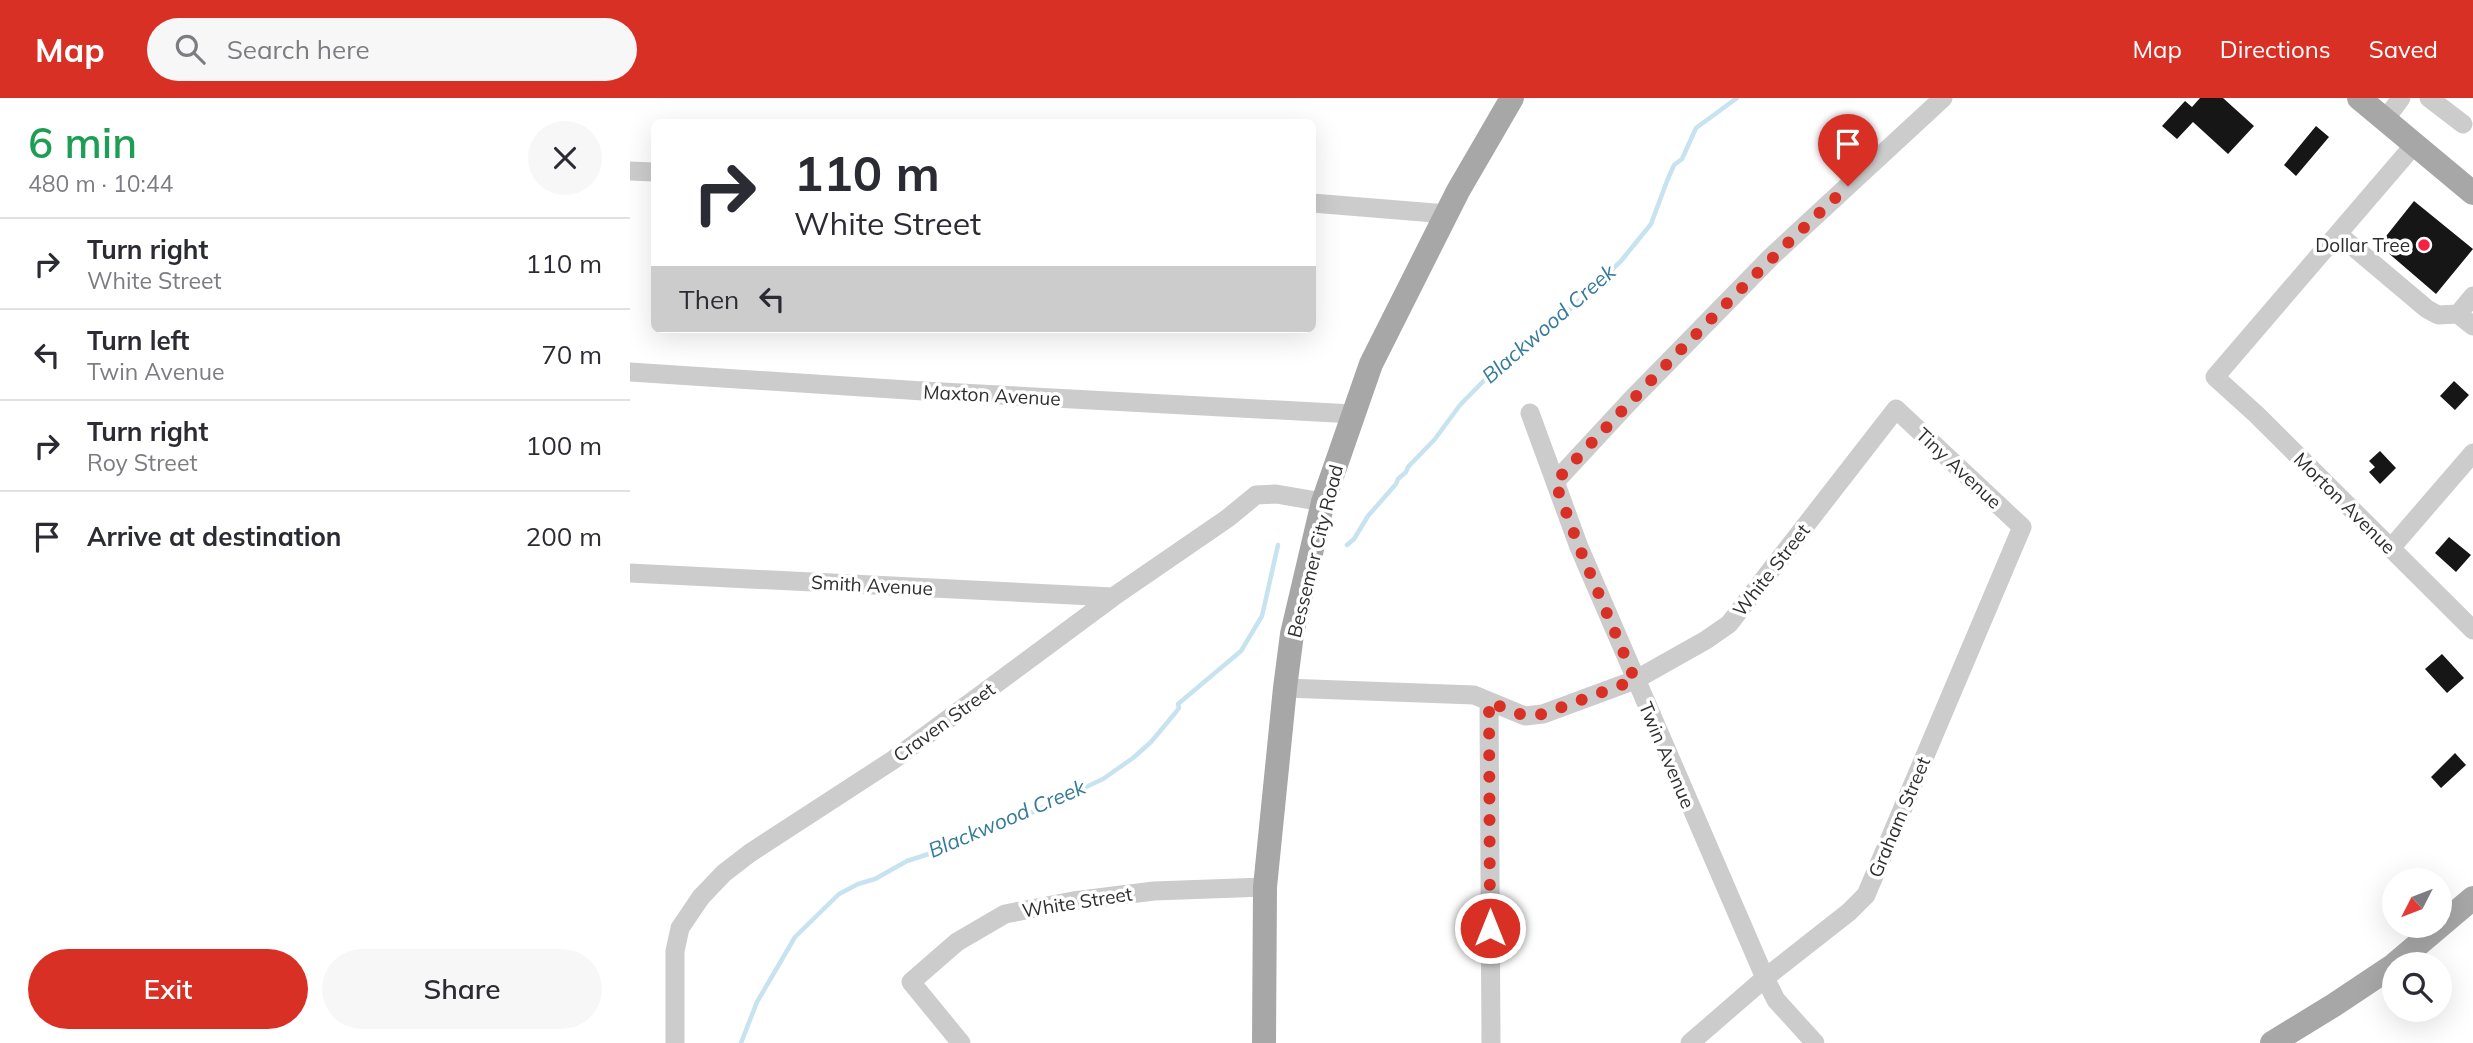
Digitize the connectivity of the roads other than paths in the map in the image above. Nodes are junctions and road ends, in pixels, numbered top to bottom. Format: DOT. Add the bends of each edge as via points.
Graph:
graph roads {
  1 [pos="1512,98"];
  2 [pos="1943,98"];
  3 [pos="2358,98"];
  4 [pos="2401,98"];
  5 [pos="2429,98"];
  6 [pos="2385,120"];
  7 [pos="2463,124"];
  8 [pos="2414,145"];
  9 [pos="630,171"];
  10 [pos="651,172"];
  11 [pos="2473,193"];
  12 [pos="1316,203"];
  13 [pos="1447,214"];
  14 [pos="2338,234"];
  15 [pos="2473,296"];
  16 [pos="2466,320"];
  17 [pos="630,372"];
  18 [pos="1896,409"];
  19 [pos="1530,413"];
  20 [pos="1353,414"];
  21 [pos="2473,453"];
  22 [pos="1555,482"];
  23 [pos="1323,502"];
  24 [pos="2022,527"];
  25 [pos="2391,548"];
  26 [pos="630,573"];
  27 [pos="1113,597"];
  28 [pos="2473,631"];
  29 [pos="1635,680"];
  30 [pos="1285,688"];
  31 [pos="1489,702"];
  32 [pos="1265,887"];
  33 [pos="2473,898"];
  34 [pos="2409,952"];
  35 [pos="2382,972"];
  36 [pos="1765,978"];
  37 [pos="675,1043"];
  38 [pos="961,1043"];
  39 [pos="1264,1043"];
  40 [pos="1491,1043"];
  41 [pos="1690,1043"];
  42 [pos="1815,1043"];
  43 [pos="2272,1043"];
  1 -- 13 [label="main road, Bessemer City Road"];
  2 -- 22 [label="street" via="1772,257"];
  3 -- 6 [label="main road"];
  4 -- 6 [label="street"];
  5 -- 7 [label="street"];
  6 -- 8 [label="main road"];
  8 -- 11 [label="main road"];
  8 -- 14 [label="street"];
  9 -- 10 [label="street"];
  12 -- 13 [label="street"];
  13 -- 20 [label="main road, Bessemer City Road" via="1371,364"];
  14 -- 16 [label="street" via="2427,309"];
  14 -- 25 [label="street, Morton Avenue" via="2215,377"];
  15 -- 16 [label="street"];
  17 -- 20 [label="street, Maxton Avenue"];
  18 -- 24 [label="street, Tiny Avenue"];
  18 -- 29 [label="street, White Street" via="1729,624"];
  19 -- 22 [label="street, Twin Avenue"];
  20 -- 23 [label="main road, Bessemer City Road"];
  21 -- 25 [label="street"];
  22 -- 29 [label="street, Twin Avenue"];
  23 -- 27 [label="street, Craven Street" via="1256,495"];
  23 -- 30 [label="main road, Bessemer City Road" via="1292,634"];
  24 -- 36 [label="street, Graham Street" via="1866,895"];
  25 -- 28 [label="street, Morton Avenue"];
  26 -- 27 [label="street, Smith Avenue"];
  27 -- 37 [label="street, Craven Street" via="893,760 750,853 708,889 680,928 675,951"];
  29 -- 31 [label="street, White Street" via="1543,714 1525,716"];
  29 -- 36 [label="street, Twin Avenue"];
  30 -- 31 [label="street, White Street" via="1474,695"];
  30 -- 32 [label="main road, Bessemer City Road"];
  31 -- 40 [label="street"];
  32 -- 38 [label="street, White Street" via="1154,891 1005,914 957,943 911,982"];
  32 -- 39 [label="main road, Bessemer City Road"];
  33 -- 34 [label="main road"];
  35 -- 43 [label="main road"];
  36 -- 41 [label="street, Graham Street"];
  36 -- 42 [label="street, Twin Avenue" via="1776,1000"];
}
